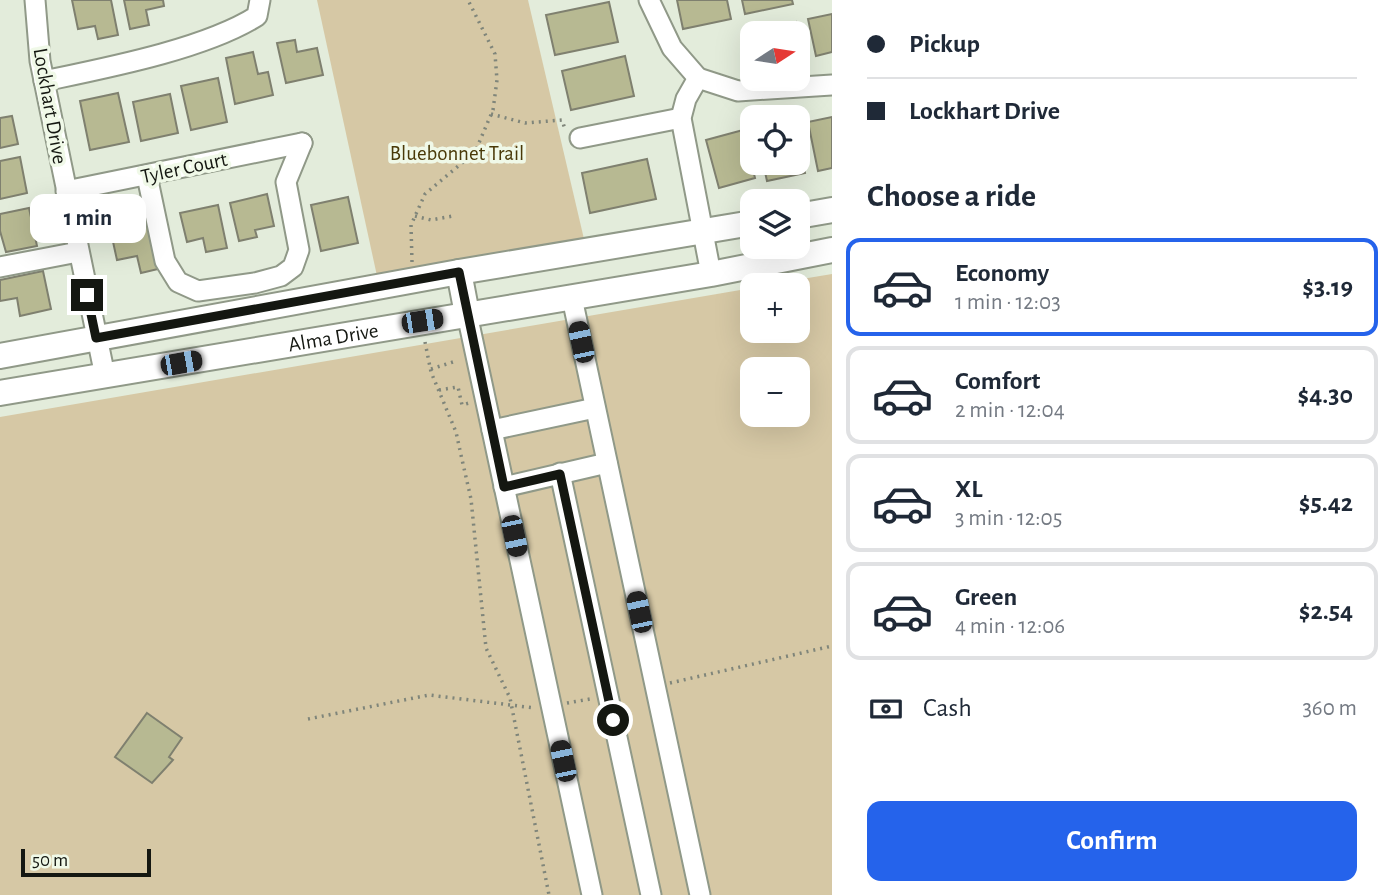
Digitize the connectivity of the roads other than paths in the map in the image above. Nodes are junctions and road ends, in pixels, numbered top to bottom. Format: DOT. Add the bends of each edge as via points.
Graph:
graph roads {
  1 [pos="35,0"];
  2 [pos="260,0"];
  3 [pos="649,0"];
  4 [pos="698,78"];
  5 [pos="44,81"];
  6 [pos="832,85"];
  7 [pos="681,117"];
  8 [pos="580,138"];
  9 [pos="147,176"];
  10 [pos="66,191"];
  11 [pos="832,210"];
  12 [pos="810,214"];
  13 [pos="740,225"];
  14 [pos="703,231"];
  15 [pos="832,250"];
  16 [pos="78,252"];
  17 [pos="0,267"];
  18 [pos="459,272"];
  19 [pos="710,274"];
  20 [pos="572,298"];
  21 [pos="467,314"];
  22 [pos="96,338"];
  23 [pos="0,356"];
  24 [pos="105,376"];
  25 [pos="0,393"];
  26 [pos="595,408"];
  27 [pos="492,430"];
  28 [pos="607,463"];
  29 [pos="560,474"];
  30 [pos="504,487"];
  31 [pos="592,895"];
  32 [pos="651,895"];
  33 [pos="700,895"];
  1 -- 5 [label="street, Lockhart Drive"];
  2 -- 5 [label="street" via="257,16 239,27 150,56"];
  3 -- 4 [label="street" via="672,48"];
  4 -- 6 [label="street" via="738,91"];
  4 -- 7 [label="street"];
  5 -- 10 [label="street, Lockhart Drive"];
  7 -- 8 [label="street"];
  7 -- 14 [label="street"];
  9 -- 9 [label="street, Tyler Court" via="302,143 286,182 299,250 293,267 281,276 255,283 198,291 178,282 165,261"];
  9 -- 10 [label="street, Tyler Court"];
  10 -- 16 [label="street, Lockhart Drive"];
  11 -- 12 [label="main road"];
  13 -- 14 [label="main road, Alma Drive"];
  14 -- 18 [label="main road, Alma Drive"];
  14 -- 19 [label="street"];
  15 -- 19 [label="main road, Alma Drive"];
  16 -- 17 [label="street"];
  16 -- 22 [label="street, Lockhart Drive"];
  18 -- 21 [label="main road"];
  18 -- 22 [label="main road, Alma Drive"];
  19 -- 20 [label="main road, Alma Drive"];
  20 -- 21 [label="main road, Alma Drive"];
  20 -- 26 [label="street"];
  21 -- 24 [label="main road, Alma Drive"];
  21 -- 27 [label="street"];
  22 -- 23 [label="main road, Alma Drive"];
  22 -- 24 [label="street, Lockhart Drive"];
  24 -- 25 [label="main road, Alma Drive"];
  26 -- 27 [label="street"];
  26 -- 28 [label="street"];
  27 -- 30 [label="street"];
  28 -- 29 [label="street"];
  28 -- 33 [label="street"];
  29 -- 30 [label="street"];
  29 -- 32 [label="street"];
  30 -- 31 [label="street"];
}
